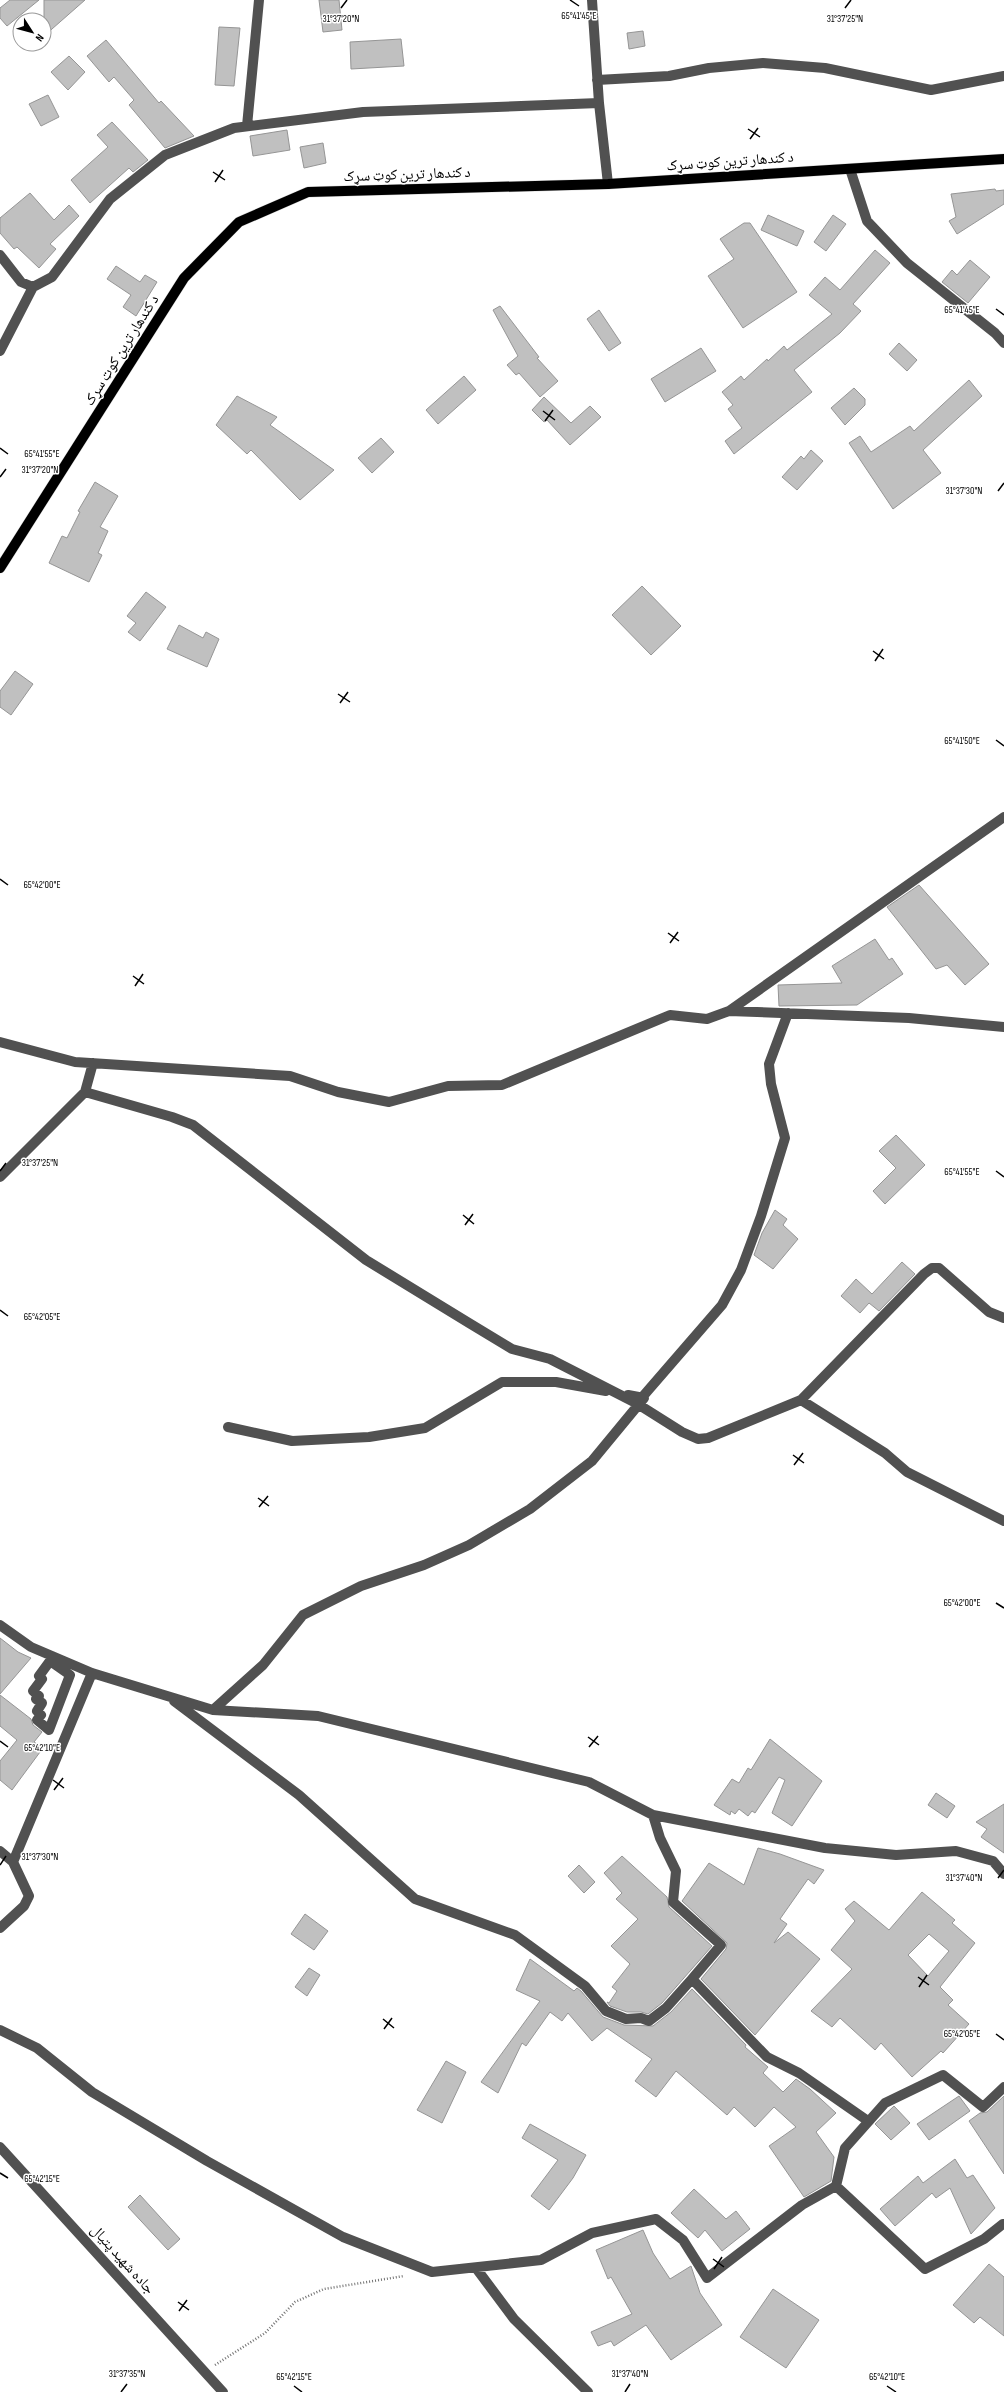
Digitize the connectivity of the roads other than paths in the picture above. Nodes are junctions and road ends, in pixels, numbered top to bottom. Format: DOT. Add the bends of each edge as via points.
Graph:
graph roads {
  1 [pos="259,0"];
  2 [pos="592,0"];
  3 [pos="1004,76"];
  4 [pos="597,80"];
  5 [pos="599,104"];
  6 [pos="247,126"];
  7 [pos="1004,159"];
  8 [pos="850,169"];
  9 [pos="608,184"];
  10 [pos="0,255"];
  11 [pos="33,286"];
  12 [pos="1004,343"];
  13 [pos="0,351"];
  14 [pos="0,568"];
  15 [pos="1004,817"];
  16 [pos="729,1011"];
  17 [pos="788,1013"];
  18 [pos="1004,1027"];
  19 [pos="0,1042"];
  20 [pos="93,1063"];
  21 [pos="85,1092"];
  22 [pos="0,1177"];
  23 [pos="1004,1318"];
  24 [pos="801,1400"];
  25 [pos="636,1403"];
  26 [pos="228,1427"];
  27 [pos="1004,1522"];
  28 [pos="0,1625"];
  29 [pos="92,1674"];
  30 [pos="168,1696"];
  31 [pos="213,1710"];
  32 [pos="49,1730"];
  33 [pos="653,1815"];
  34 [pos="0,1851"];
  35 [pos="13,1862"];
  36 [pos="1004,1874"];
  37 [pos="0,1928"];
  38 [pos="692,1979"];
  39 [pos="0,2030"];
  40 [pos="1004,2087"];
  41 [pos="868,2121"];
  42 [pos="0,2146"];
  43 [pos="836,2186"];
  44 [pos="1004,2222"];
  45 [pos="476,2268"];
  46 [pos="224,2392"];
  47 [pos="588,2392"];
  1 -- 6 [label="street"];
  2 -- 4 [label="street"];
  3 -- 4 [label="street" via="932,90 825,68 764,63 709,68 669,76"];
  4 -- 5 [label="street"];
  5 -- 6 [label="street" via="363,112"];
  5 -- 9 [label="street"];
  6 -- 11 [label="street" via="234,128 165,155 110,199 52,277"];
  7 -- 8 [label="main road, د کندهار ترين کوټ سړک"];
  8 -- 9 [label="main road, د کندهار ترين کوټ سړک"];
  8 -- 12 [label="street" via="867,221 907,263"];
  9 -- 14 [label="main road, د کندهار ترين کوټ سړک" via="308,192 239,222 184,278"];
  10 -- 11 [label="street" via="21,282"];
  11 -- 13 [label="street"];
  15 -- 16 [label="street"];
  16 -- 17 [label="street"];
  16 -- 20 [label="street" via="707,1019 670,1015 502,1085 448,1086 389,1102 338,1092 290,1076"];
  17 -- 18 [label="street" via="909,1018"];
  17 -- 25 [label="street" via="769,1064 771,1084 785,1138 762,1216 741,1270 722,1305"];
  19 -- 20 [label="street" via="75,1062"];
  20 -- 21 [label="street"];
  21 -- 22 [label="street"];
  21 -- 25 [label="street" via="193,1125 366,1260 512,1348 550,1358"];
  23 -- 24 [label="street" via="989,1312 938,1268 932,1268"];
  24 -- 25 [label="street" via="708,1438 698,1439 653,1416"];
  24 -- 27 [label="street" via="885,1453 907,1472"];
  26 -- 31 [label="street" via="292,1441 369,1437 425,1428 502,1382 556,1382 644,1398 592,1461 530,1509 469,1546 424,1565 361,1586 303,1615 263,1665"];
  28 -- 29 [label="street" via="32,1647"];
  29 -- 30 [label="street"];
  29 -- 35 [label="street"];
  30 -- 31 [label="street"];
  30 -- 38 [label="street" via="299,1795 415,1899 515,1935 585,1986 606,2011 626,2019 641,2018 649,2021 666,2008"];
  31 -- 33 [label="street" via="318,1716 589,1782"];
  32 -- 32 [label="street" via="70,1676 50,1661 39,1676 42,1679 33,1691 39,1696 36,1699 42,1703 37,1711 41,1715 37,1720"];
  33 -- 36 [label="street" via="825,1848 896,1855 956,1851 993,1861"];
  33 -- 38 [label="street" via="660,1838 676,1871 673,1902 721,1945"];
  34 -- 35 [label="street"];
  35 -- 37 [label="street" via="29,1896 28,1902"];
  38 -- 41 [label="street" via="767,2057 799,2073"];
  39 -- 45 [label="street" via="37,2048 106,2100 207,2162 343,2237 432,2272"];
  40 -- 41 [label="street" via="983,2107 943,2075 885,2103"];
  41 -- 43 [label="street" via="845,2148"];
  42 -- 46 [label="street, جاده شهید پتیال"];
  43 -- 44 [label="street" via="925,2269 984,2239"];
  43 -- 45 [label="street" via="802,2205 708,2278 683,2240 656,2219 592,2233 540,2260"];
  45 -- 47 [label="street" via="514,2319"];
}
